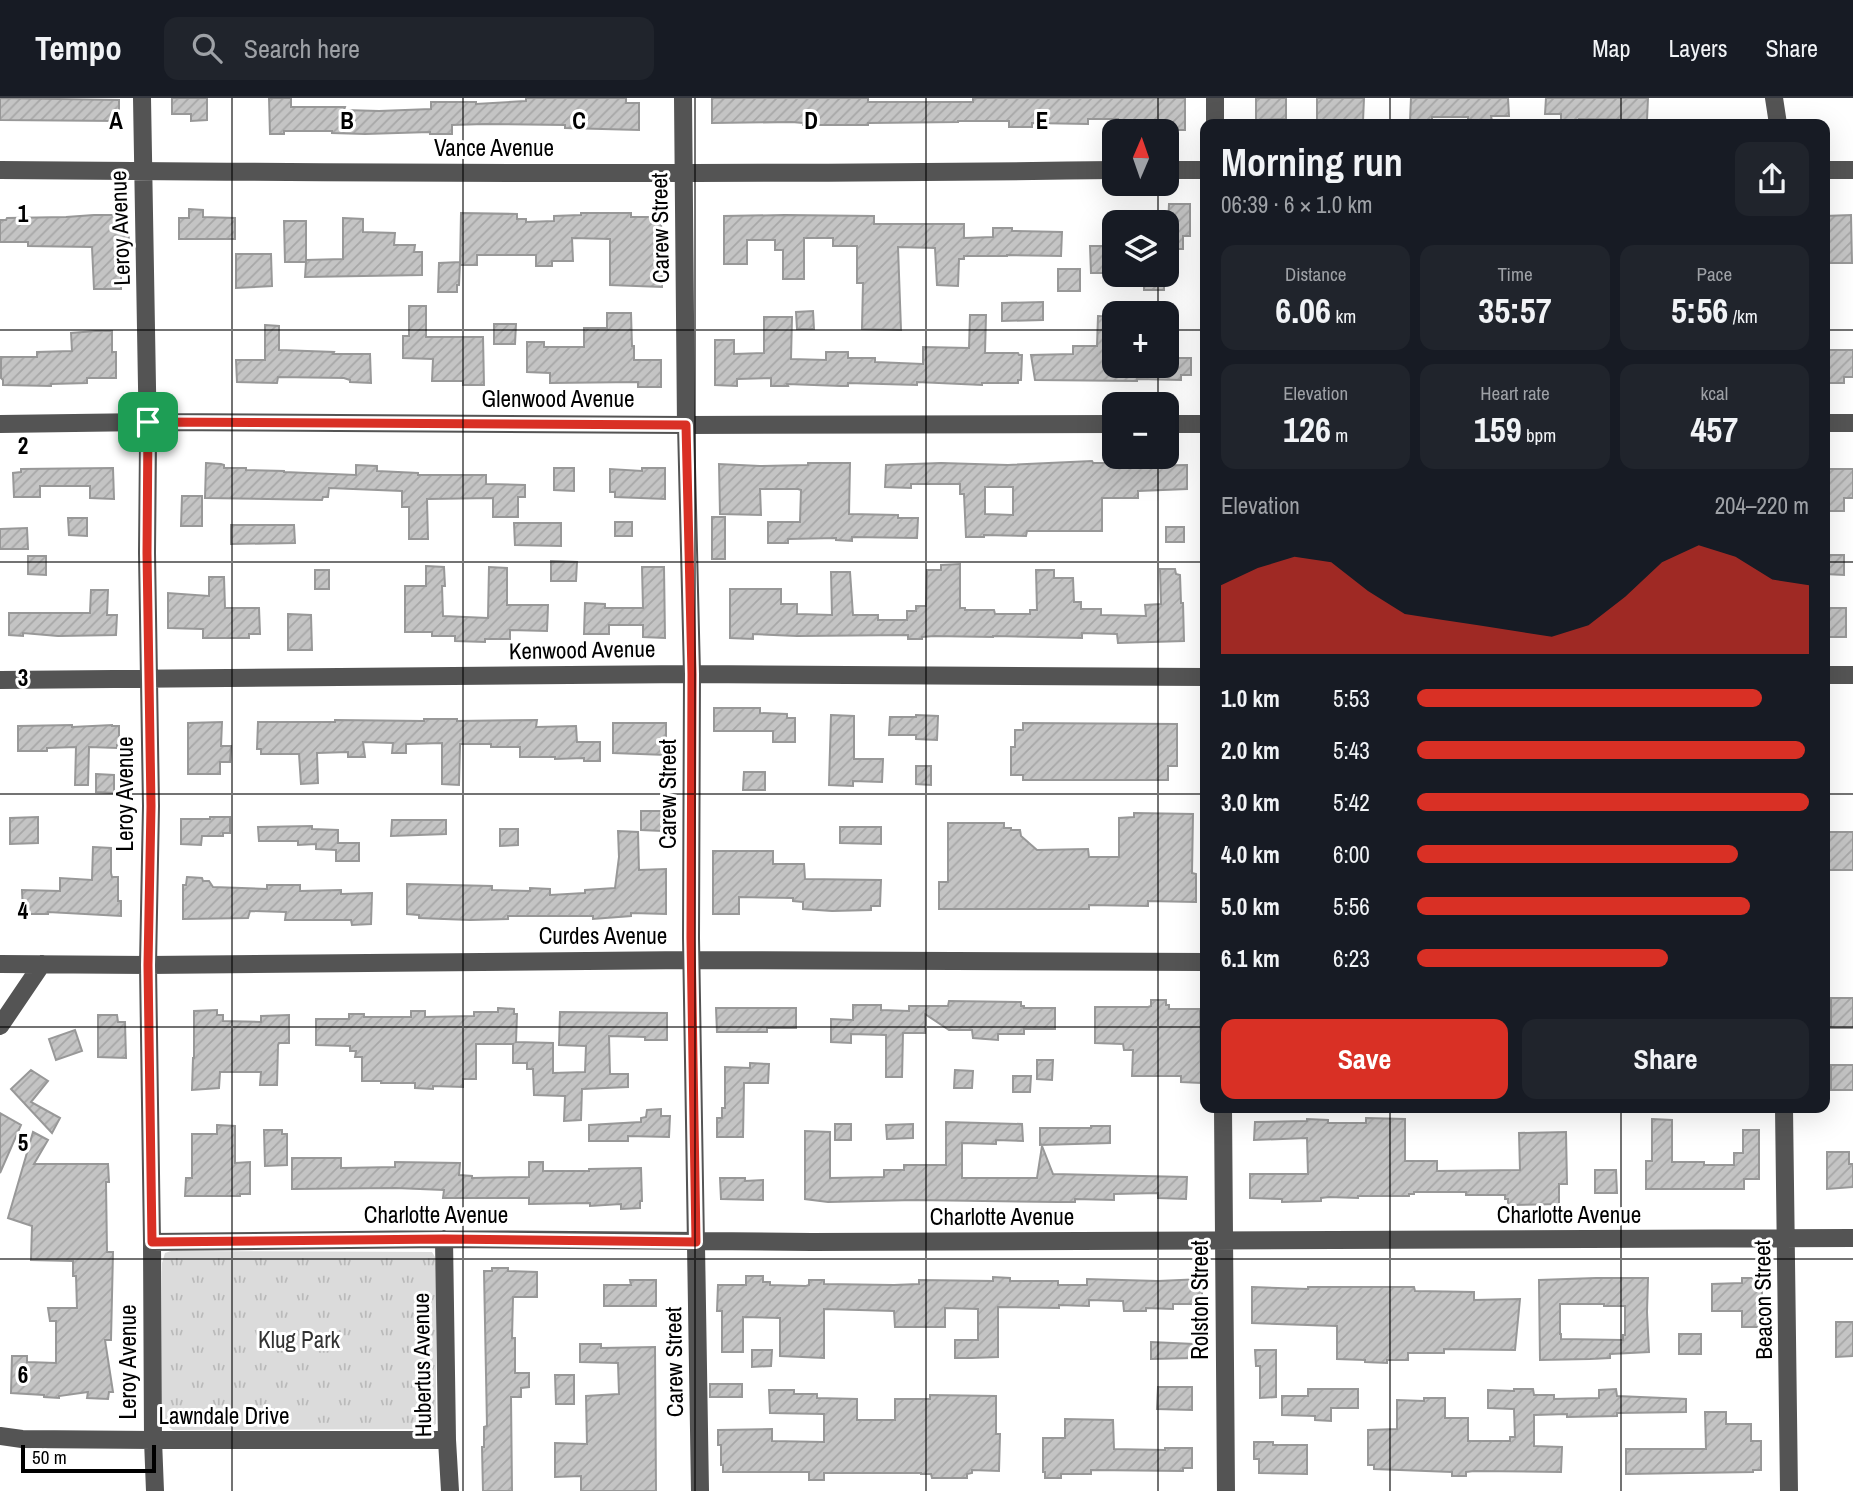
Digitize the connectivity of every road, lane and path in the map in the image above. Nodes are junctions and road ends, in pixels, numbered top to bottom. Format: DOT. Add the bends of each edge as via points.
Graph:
graph roads {
  1 [pos="142,98"];
  2 [pos="684,98"];
  3 [pos="1215,98"];
  4 [pos="1774,98"];
  5 [pos="1215,119"];
  6 [pos="1777,119"];
  7 [pos="0,170"];
  8 [pos="1102,170"];
  9 [pos="1180,170"];
  10 [pos="1200,170"];
  11 [pos="1830,170"];
  12 [pos="1853,170"];
  13 [pos="143,172"];
  14 [pos="684,173"];
  15 [pos="148,422"];
  16 [pos="1830,423"];
  17 [pos="1853,423"];
  18 [pos="0,424"];
  19 [pos="1102,424"];
  20 [pos="1179,424"];
  21 [pos="1200,424"];
  22 [pos="686,425"];
  23 [pos="692,674"];
  24 [pos="1830,675"];
  25 [pos="1853,675"];
  26 [pos="1200,677"];
  27 [pos="149,679"];
  28 [pos="0,680"];
  29 [pos="692,960"];
  30 [pos="1200,962"];
  31 [pos="0,964"];
  32 [pos="42,964"];
  33 [pos="148,965"];
  34 [pos="0,1026"];
  35 [pos="1223,1113"];
  36 [pos="1784,1113"];
  37 [pos="1786,1238"];
  38 [pos="1853,1238"];
  39 [pos="444,1239"];
  40 [pos="1224,1241"];
  41 [pos="152,1242"];
  42 [pos="696,1242"];
  43 [pos="0,1436"];
  44 [pos="153,1440"];
  45 [pos="447,1440"];
  46 [pos="155,1491"];
  47 [pos="450,1491"];
  48 [pos="700,1491"];
  49 [pos="1226,1491"];
  50 [pos="1789,1491"];
  1 -- 13 [label="street, Leroy Avenue"];
  2 -- 14 [label="street, Carew Street"];
  3 -- 5 [label="street"];
  4 -- 6 [label="street"];
  7 -- 13 [label="street, Vance Avenue"];
  8 -- 14 [label="street, Vance Avenue"];
  9 -- 10 [label="street"];
  11 -- 12 [label="street"];
  13 -- 14 [label="street, Vance Avenue"];
  13 -- 15 [label="street, Leroy Avenue"];
  14 -- 22 [label="street, Carew Street"];
  15 -- 18 [label="street, Glenwood Avenue"];
  15 -- 22 [label="street, Glenwood Avenue"];
  15 -- 27 [label="street, Leroy Avenue"];
  16 -- 17 [label="street"];
  19 -- 22 [label="street, Glenwood Avenue"];
  20 -- 21 [label="street"];
  22 -- 23 [label="street, Carew Street"];
  23 -- 26 [label="street, Kenwood Avenue"];
  23 -- 27 [label="street, Kenwood Avenue"];
  23 -- 29 [label="street, Carew Street"];
  24 -- 25 [label="street"];
  27 -- 28 [label="street, Kenwood Avenue"];
  27 -- 33 [label="street, Leroy Avenue"];
  29 -- 30 [label="street, Curdes Avenue"];
  29 -- 33 [label="street, Curdes Avenue"];
  29 -- 42 [label="street, Carew Street"];
  31 -- 32 [label="street, Curdes Avenue"];
  32 -- 33 [label="street, Curdes Avenue"];
  32 -- 34 [label="street"];
  33 -- 41 [label="street, Leroy Avenue"];
  35 -- 40 [label="street, Rolston Street"];
  36 -- 37 [label="street, Beacon Street"];
  37 -- 38 [label="street, Charlotte Avenue"];
  37 -- 40 [label="street, Charlotte Avenue"];
  37 -- 50 [label="street, Beacon Street"];
  39 -- 41 [label="street, Charlotte Avenue"];
  39 -- 42 [label="street, Charlotte Avenue"];
  39 -- 45 [label="street, Hubertus Avenue"];
  40 -- 42 [label="street, Charlotte Avenue"];
  40 -- 49 [label="street, Rolston Street"];
  41 -- 44 [label="street, Leroy Avenue"];
  42 -- 48 [label="street, Carew Street"];
  43 -- 44 [label="street, Lawndale Drive"];
  44 -- 45 [label="street, Lawndale Drive"];
  44 -- 46 [label="street, Leroy Avenue"];
  45 -- 47 [label="street, Hubertus Avenue"];
}
